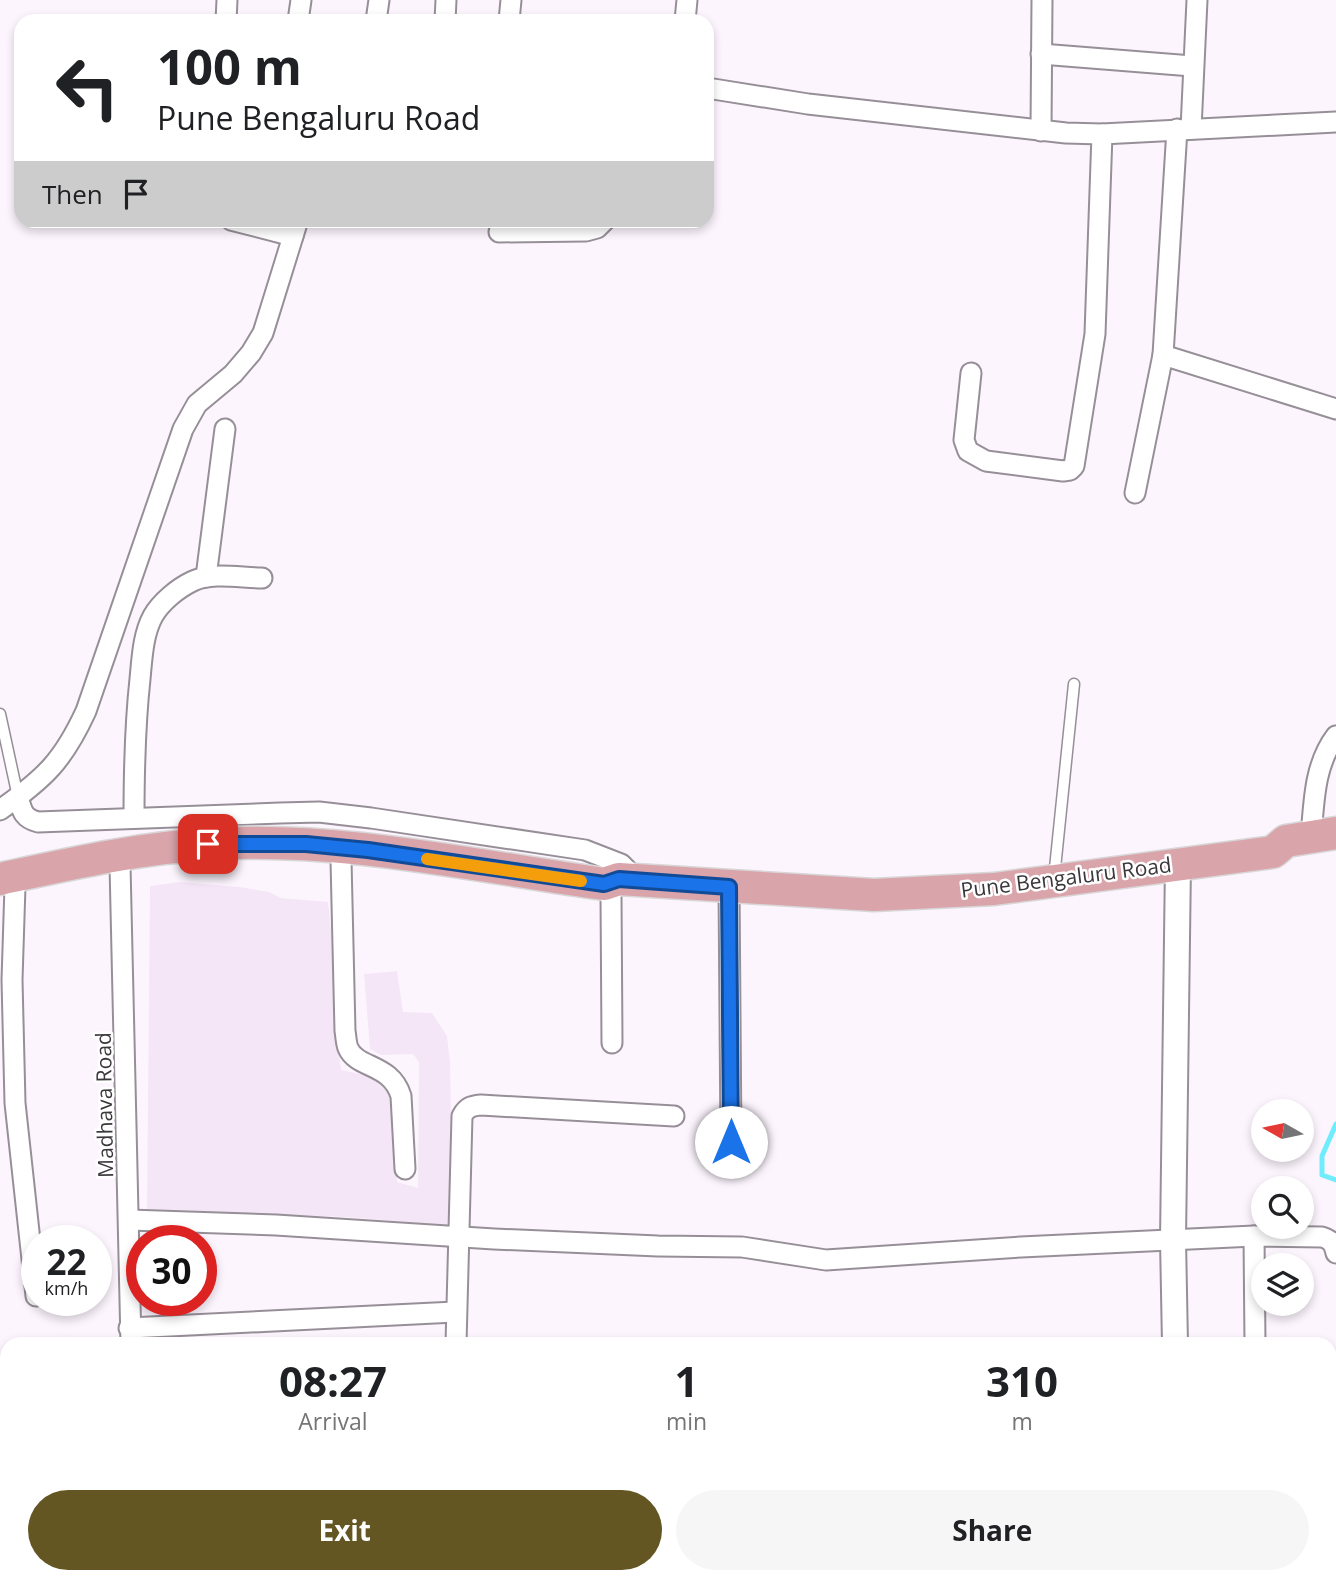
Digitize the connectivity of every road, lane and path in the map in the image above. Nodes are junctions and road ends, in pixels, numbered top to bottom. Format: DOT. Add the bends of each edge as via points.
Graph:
graph roads {
  1 [pos="1042,0"];
  2 [pos="1197,0"];
  3 [pos="1041,54"];
  4 [pos="1192,66"];
  5 [pos="714,89"];
  6 [pos="1336,121"];
  7 [pos="1184,129"];
  8 [pos="1041,131"];
  9 [pos="1102,134"];
  10 [pos="296,228"];
  11 [pos="597,228"];
  12 [pos="499,232"];
  13 [pos="1163,355"];
  14 [pos="971,373"];
  15 [pos="1336,409"];
  16 [pos="225,429"];
  17 [pos="1135,493"];
  18 [pos="206,577"];
  19 [pos="262,578"];
  20 [pos="1074,684"];
  21 [pos="0,714"];
  22 [pos="1336,736"];
  23 [pos="18,797"];
  24 [pos="0,810"];
  25 [pos="134,818"];
  26 [pos="1328,840"];
  27 [pos="341,860"];
  28 [pos="1178,863"];
  29 [pos="120,865"];
  30 [pos="4,879"];
  31 [pos="1054,881"];
  32 [pos="623,885"];
  33 [pos="729,887"];
  34 [pos="612,1043"];
  35 [pos="674,1116"];
  36 [pos="731,1142"];
  37 [pos="405,1169"];
  38 [pos="129,1220"];
  39 [pos="28,1225"];
  40 [pos="459,1236"];
  41 [pos="1251,1236"];
  42 [pos="1314,1237"];
  43 [pos="1254,1239"];
  44 [pos="1173,1240"];
  45 [pos="1336,1253"];
  46 [pos="455,1312"];
  47 [pos="130,1336"];
  48 [pos="456,1337"];
  49 [pos="1175,1337"];
  50 [pos="1255,1337"];
  1 -- 3 [label="street"];
  2 -- 4 [label="street"];
  3 -- 4 [label="street"];
  3 -- 8 [label="street"];
  4 -- 7 [label="street"];
  5 -- 8 [label="street"];
  6 -- 7 [label="street"];
  7 -- 9 [label="street"];
  7 -- 13 [label="street"];
  8 -- 9 [label="street"];
  9 -- 14 [label="street" via="1095,334 1074,466 1063,471 986,461 968,451 964,440"];
  10 -- 23 [label="street" via="263,332 233,374 197,404 183,429 73,740 55,766"];
  11 -- 12 [label="street"];
  13 -- 15 [label="street"];
  13 -- 17 [label="street"];
  16 -- 18 [label="street"];
  18 -- 19 [label="street"];
  18 -- 25 [label="street" via="165,601 146,633 137,704"];
  20 -- 31 [label="lane"];
  21 -- 23 [label="lane"];
  22 -- 26 [label="street" via="1316,784"];
  23 -- 24 [label="street"];
  23 -- 25 [label="street" via="23,814 38,822"];
  25 -- 32 [label="street" via="306,812 371,818 585,850 621,864"];
  26 -- 28 [label="main road, Pune Bengaluru Road" via="1286,841 1273,852"];
  27 -- 29 [label="street" via="254,857"];
  27 -- 32 [label="street" via="588,895"];
  27 -- 37 [label="street" via="348,1049 398,1085"];
  28 -- 31 [label="main road, Pune Bengaluru Road"];
  28 -- 44 [label="street"];
  29 -- 30 [label="street"];
  29 -- 38 [label="street, Madhava Road"];
  30 -- 32 [label="main road, Pune Bengaluru Road" via="71,863 208,844 306,844"];
  30 -- 39 [label="street" via="15,1103"];
  31 -- 33 [label="main road, Pune Bengaluru Road" via="874,895"];
  32 -- 33 [label="main road, Pune Bengaluru Road"];
  32 -- 34 [label="street"];
  33 -- 36 [label="street"];
  35 -- 40 [label="street" via="471,1106 462,1116"];
  38 -- 40 [label="street"];
  38 -- 47 [label="street, Madhava Road"];
  40 -- 44 [label="street" via="742,1247 826,1260"];
  40 -- 46 [label="street"];
  41 -- 44 [label="street"];
  42 -- 45 [label="street" via="1329,1239"];
  43 -- 50 [label="street"];
  44 -- 49 [label="street"];
  46 -- 47 [label="street"];
  46 -- 48 [label="street"];
}
